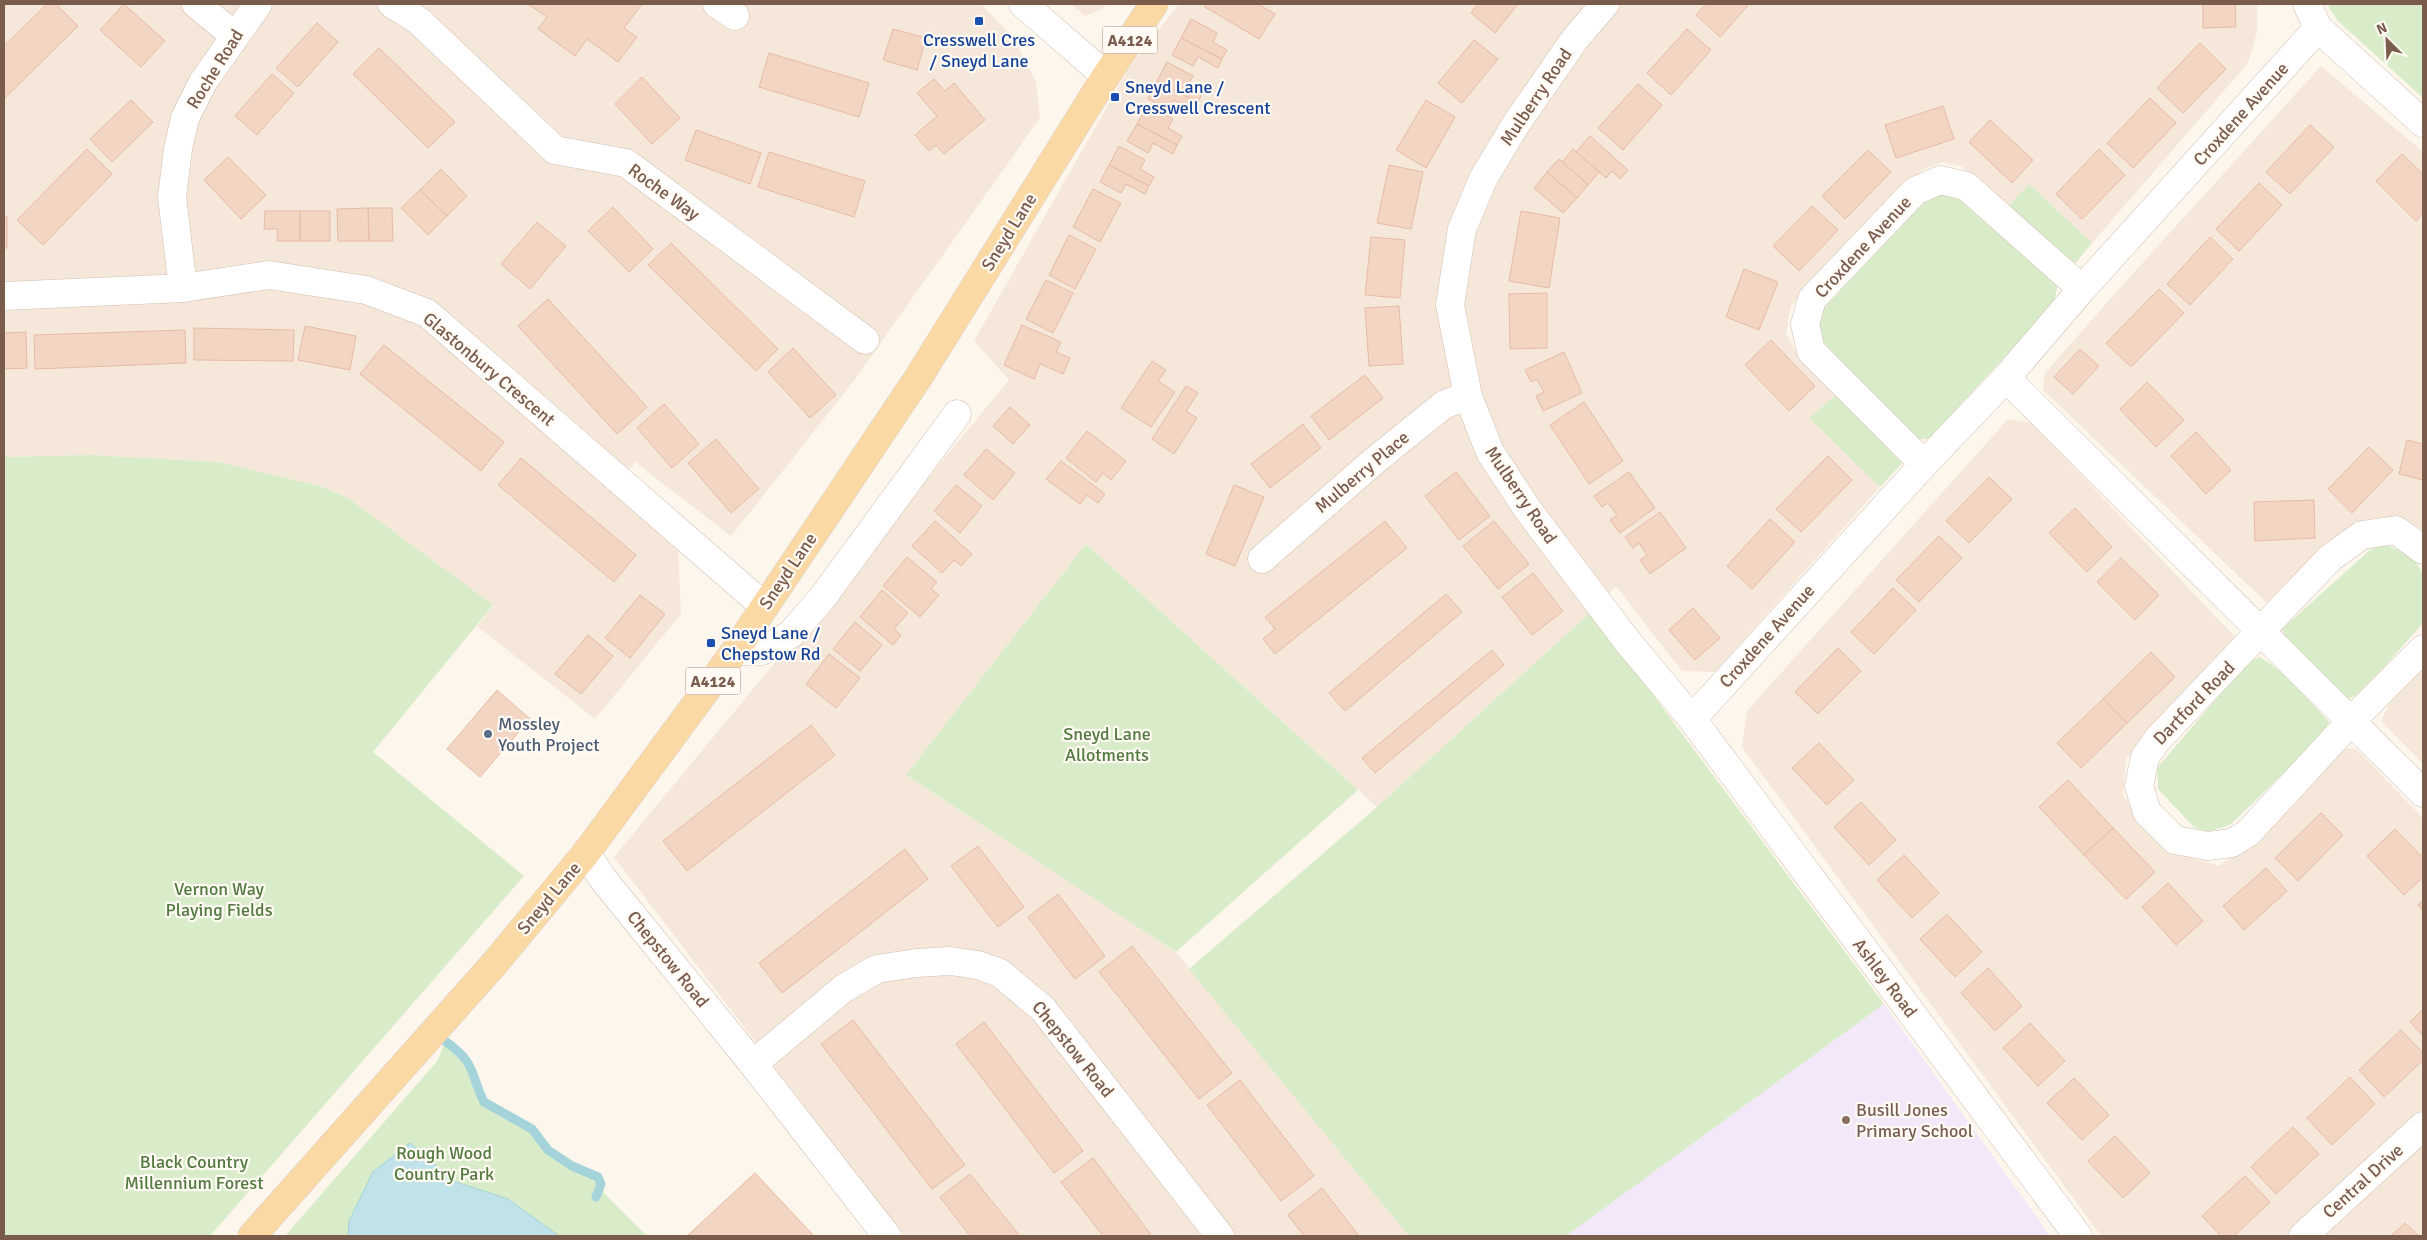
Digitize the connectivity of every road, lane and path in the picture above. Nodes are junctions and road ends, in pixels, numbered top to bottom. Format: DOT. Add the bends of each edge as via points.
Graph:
graph roads {
  1 [pos="196,4"];
  2 [pos="258,4"];
  3 [pos="392,4"];
  4 [pos="1023,4"];
  5 [pos="1154,4"];
  6 [pos="1605,4"];
  7 [pos="2307,4"];
  8 [pos="2318,28"];
  9 [pos="235,36"];
  10 [pos="1106,76"];
  11 [pos="2423,123"];
  12 [pos="183,288"];
  13 [pos="2082,289"];
  14 [pos="4,296"];
  15 [pos="866,341"];
  16 [pos="2006,378"];
  17 [pos="1468,396"];
  18 [pos="957,414"];
  19 [pos="1924,464"];
  20 [pos="2423,550"];
  21 [pos="1262,559"];
  22 [pos="764,606"];
  23 [pos="2262,632"];
  24 [pos="2423,648"];
  25 [pos="735,651"];
  26 [pos="1692,719"];
  27 [pos="2352,720"];
  28 [pos="2423,793"];
  29 [pos="586,853"];
  30 [pos="753,1064"];
  31 [pos="2423,1126"];
  32 [pos="252,1236"];
  33 [pos="887,1236"];
  34 [pos="1220,1236"];
  35 [pos="2078,1236"];
  36 [pos="2303,1236"];
  1 -- 9 [label="street"];
  2 -- 9 [label="street, Roche Road"];
  3 -- 15 [label="street, Roche Way" via="419,21 555,150 626,163"];
  4 -- 10 [label="street"];
  5 -- 10 [label="main road, Sneyd Lane / A4124"];
  6 -- 17 [label="street, Mulberry Road" via="1575,39 1516,124 1484,179 1462,228 1450,305"];
  7 -- 8 [label="street"];
  8 -- 11 [label="street"];
  8 -- 13 [label="street, Croxdene Avenue"];
  9 -- 12 [label="street, Roche Road" via="203,82 185,118 178,149 172,197"];
  10 -- 22 [label="main road, Sneyd Lane / A4124" via="918,378"];
  12 -- 14 [label="street, Glastonbury Crescent"];
  12 -- 22 [label="street, Glastonbury Crescent" via="269,275 366,290 427,313"];
  13 -- 16 [label="street, Croxdene Avenue"];
  13 -- 19 [label="street, Croxdene Avenue" via="1966,186 1940,180 1915,191 1812,299 1806,324 1811,351"];
  16 -- 19 [label="street, Croxdene Avenue"];
  16 -- 23 [label="street"];
  17 -- 21 [label="street, Mulberry Place" via="1445,404 1426,419"];
  17 -- 26 [label="street, Mulberry Road" via="1490,452 1528,510 1628,642"];
  18 -- 25 [label="street" via="823,597 791,634 762,651"];
  19 -- 26 [label="street, Croxdene Avenue"];
  20 -- 23 [label="street, Dartford Road" via="2396,530 2362,535 2330,558"];
  22 -- 25 [label="main road, Sneyd Lane / A4124"];
  23 -- 27 [label="street"];
  23 -- 27 [label="street, Dartford Road" via="2145,756 2139,786 2147,812 2175,840 2208,846 2232,843 2248,833"];
  24 -- 27 [label="street, Dartford Road"];
  25 -- 29 [label="main road, Sneyd Lane / A4124"];
  26 -- 35 [label="street, Ashley Road"];
  27 -- 28 [label="street"];
  29 -- 30 [label="street, Chepstow Road"];
  29 -- 32 [label="main road, Sneyd Lane / A4124" via="495,963"];
  30 -- 33 [label="street, Chepstow Road"];
  30 -- 34 [label="street, Chepstow Road" via="844,988 877,969 950,960 1000,973 1043,1009"];
  31 -- 36 [label="street, Central Drive"];
}
